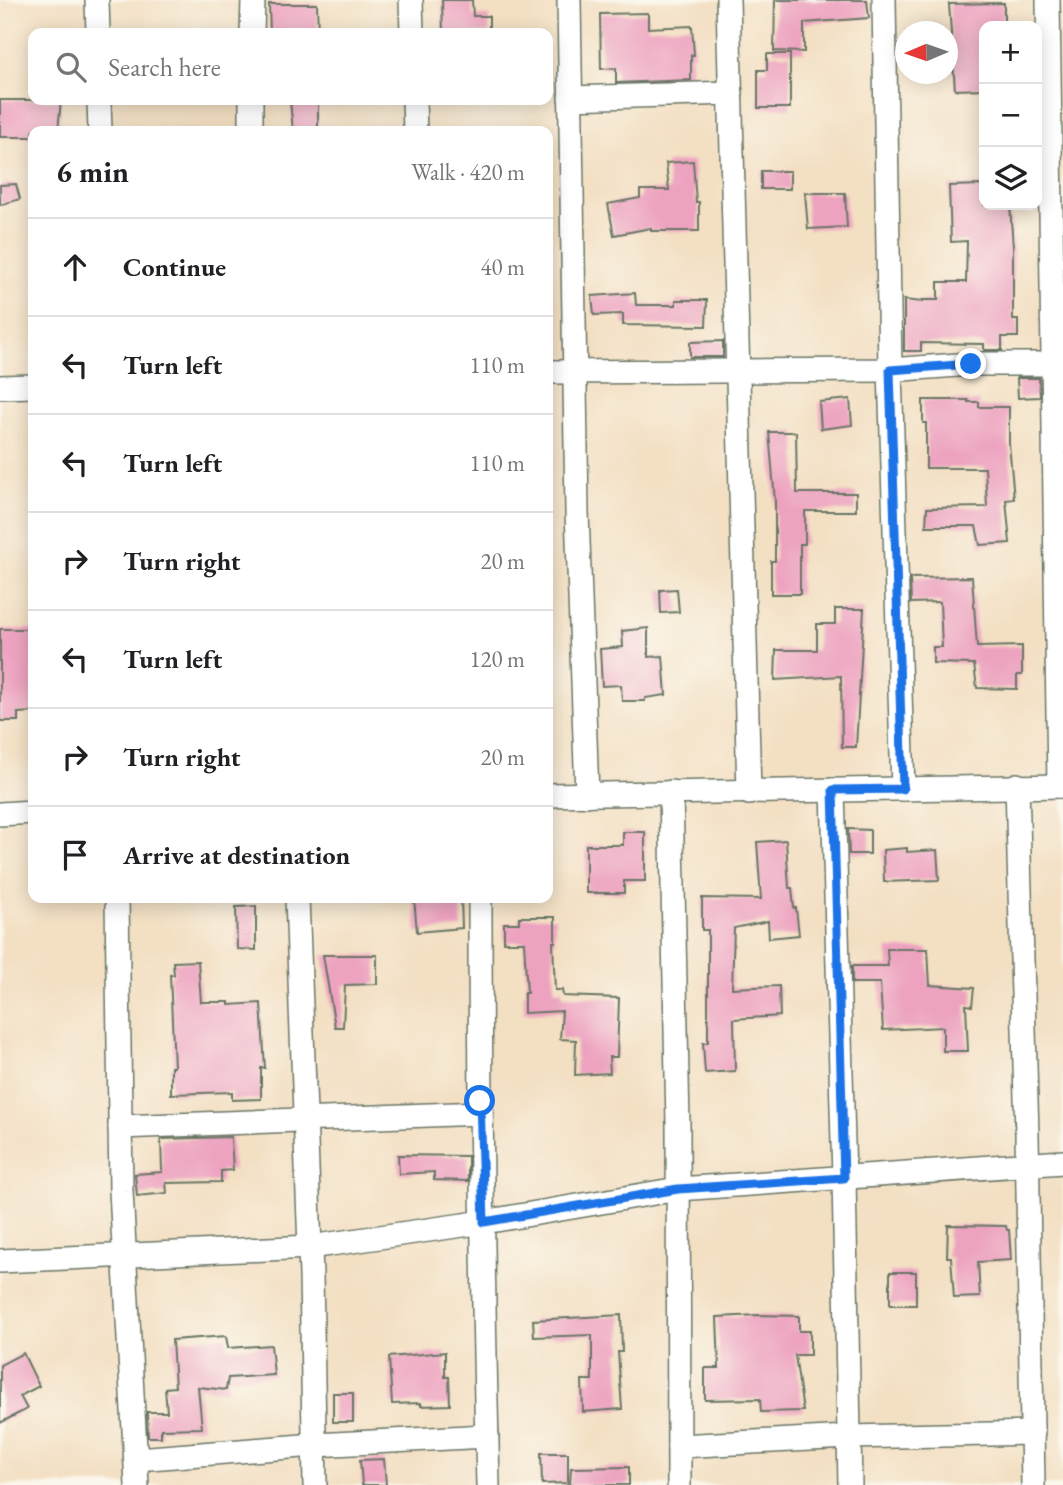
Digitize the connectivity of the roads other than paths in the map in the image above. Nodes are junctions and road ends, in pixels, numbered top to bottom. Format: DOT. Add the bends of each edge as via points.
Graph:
graph roads {
  1 [pos="97,0"];
  2 [pos="253,0"];
  3 [pos="411,0"];
  4 [pos="569,0"];
  5 [pos="728,0"];
  6 [pos="884,0"];
  7 [pos="1048,0"];
  8 [pos="97,28"];
  9 [pos="252,28"];
  10 [pos="412,28"];
  11 [pos="731,93"];
  12 [pos="570,98"];
  13 [pos="99,105"];
  14 [pos="251,105"];
  15 [pos="414,105"];
  16 [pos="100,126"];
  17 [pos="251,126"];
  18 [pos="415,126"];
  19 [pos="1058,364"];
  20 [pos="739,370"];
  21 [pos="890,370"];
  22 [pos="574,371"];
  23 [pos="553,372"];
  24 [pos="28,386"];
  25 [pos="0,387"];
  26 [pos="1017,785"];
  27 [pos="1061,786"];
  28 [pos="903,789"];
  29 [pos="833,790"];
  30 [pos="671,792"];
  31 [pos="750,793"];
  32 [pos="553,795"];
  33 [pos="587,795"];
  34 [pos="28,812"];
  35 [pos="0,814"];
  36 [pos="117,903"];
  37 [pos="297,903"];
  38 [pos="480,903"];
  39 [pos="481,1113"];
  40 [pos="305,1118"];
  41 [pos="120,1127"];
  42 [pos="1063,1162"];
  43 [pos="1028,1164"];
  44 [pos="844,1178"];
  45 [pos="678,1189"];
  46 [pos="484,1222"];
  47 [pos="310,1247"];
  48 [pos="124,1254"];
  49 [pos="0,1261"];
  50 [pos="1032,1433"];
  51 [pos="487,1436"];
  52 [pos="848,1437"];
  53 [pos="315,1445"];
  54 [pos="679,1446"];
  55 [pos="137,1459"];
  56 [pos="137,1485"];
  57 [pos="315,1485"];
  58 [pos="488,1485"];
  59 [pos="678,1485"];
  60 [pos="850,1485"];
  61 [pos="1033,1485"];
  1 -- 8 [label="street"];
  2 -- 9 [label="street"];
  3 -- 10 [label="street"];
  4 -- 12 [label="street"];
  5 -- 11 [label="street"];
  6 -- 21 [label="street"];
  7 -- 19 [label="street"];
  11 -- 12 [label="street"];
  11 -- 20 [label="street"];
  12 -- 22 [label="street"];
  13 -- 16 [label="street"];
  14 -- 17 [label="street"];
  15 -- 18 [label="street"];
  19 -- 21 [label="street"];
  19 -- 27 [label="street"];
  20 -- 21 [label="street"];
  20 -- 22 [label="street"];
  20 -- 31 [label="street"];
  21 -- 28 [label="street"];
  22 -- 23 [label="street"];
  22 -- 33 [label="street"];
  24 -- 25 [label="street"];
  26 -- 27 [label="street"];
  26 -- 28 [label="street"];
  26 -- 43 [label="street"];
  28 -- 29 [label="street"];
  29 -- 31 [label="street"];
  29 -- 44 [label="street"];
  30 -- 31 [label="street"];
  30 -- 33 [label="street"];
  30 -- 45 [label="street"];
  32 -- 33 [label="street"];
  34 -- 35 [label="street"];
  36 -- 41 [label="street"];
  37 -- 40 [label="street"];
  38 -- 39 [label="street"];
  39 -- 40 [label="street"];
  39 -- 46 [label="street"];
  40 -- 41 [label="street"];
  40 -- 47 [label="street"];
  41 -- 48 [label="street"];
  42 -- 43 [label="street"];
  43 -- 44 [label="street"];
  43 -- 50 [label="street"];
  44 -- 45 [label="street"];
  44 -- 52 [label="street"];
  45 -- 46 [label="street"];
  45 -- 54 [label="street"];
  46 -- 47 [label="street"];
  46 -- 51 [label="street"];
  47 -- 48 [label="street"];
  47 -- 53 [label="street"];
  48 -- 49 [label="street"];
  48 -- 55 [label="street"];
  50 -- 52 [label="street"];
  50 -- 61 [label="street"];
  51 -- 53 [label="street"];
  51 -- 58 [label="street"];
  52 -- 54 [label="street"];
  52 -- 60 [label="street"];
  53 -- 55 [label="street"];
  53 -- 57 [label="street"];
  54 -- 59 [label="street"];
  55 -- 56 [label="street"];
}
